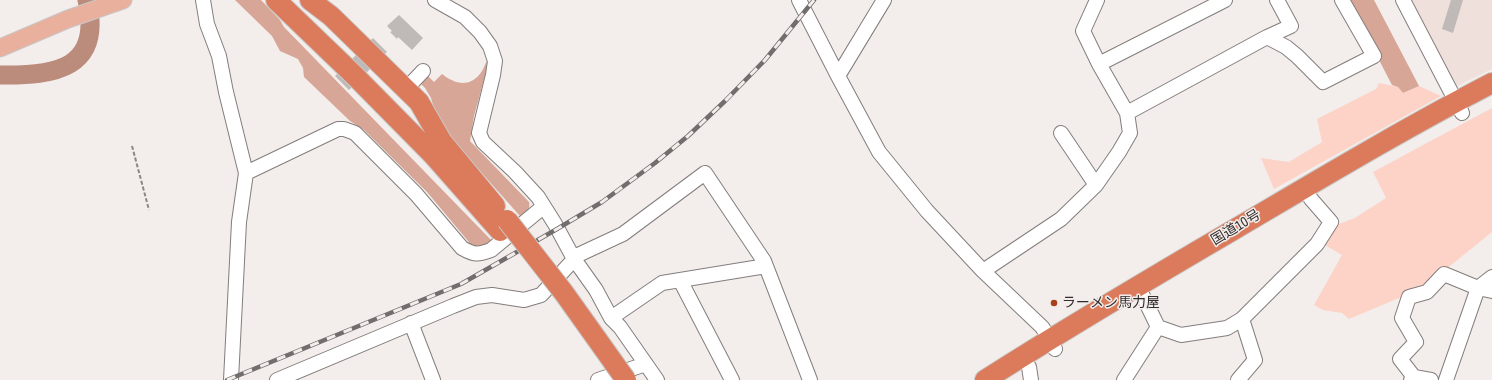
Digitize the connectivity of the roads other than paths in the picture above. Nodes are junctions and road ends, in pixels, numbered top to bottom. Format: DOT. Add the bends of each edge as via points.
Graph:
graph roads {
  1 [pos="123,0"];
  2 [pos="203,0"];
  3 [pos="276,0"];
  4 [pos="310,0"];
  5 [pos="435,0"];
  6 [pos="799,0"];
  7 [pos="884,0"];
  8 [pos="1097,0"];
  9 [pos="1225,0"];
  10 [pos="1277,0"];
  11 [pos="1342,0"];
  12 [pos="1404,0"];
  13 [pos="1267,37"];
  14 [pos="0,48"];
  15 [pos="1099,64"];
  16 [pos="423,71"];
  17 [pos="838,76"];
  18 [pos="1492,83"];
  19 [pos="406,89"];
  20 [pos="1492,97"];
  21 [pos="1459,108"];
  22 [pos="1127,113"];
  23 [pos="1060,132"];
  24 [pos="246,173"];
  25 [pos="1096,185"];
  26 [pos="1308,193"];
  27 [pos="544,207"];
  28 [pos="503,226"];
  29 [pos="574,259"];
  30 [pos="766,266"];
  31 [pos="982,270"];
  32 [pos="1492,277"];
  33 [pos="680,280"];
  34 [pos="1478,288"];
  35 [pos="1141,291"];
  36 [pos="1492,292"];
  37 [pos="611,318"];
  38 [pos="1242,319"];
  39 [pos="411,323"];
  40 [pos="1158,327"];
  41 [pos="1053,344"];
  42 [pos="646,364"];
  43 [pos="1030,373"];
  44 [pos="1412,378"];
  45 [pos="231,380"];
  46 [pos="277,380"];
  47 [pos="433,380"];
  48 [pos="598,380"];
  49 [pos="612,380"];
  50 [pos="626,380"];
  51 [pos="657,380"];
  52 [pos="732,380"];
  53 [pos="810,380"];
  54 [pos="985,380"];
  55 [pos="1008,380"];
  56 [pos="1124,380"];
  57 [pos="1238,380"];
  58 [pos="1431,380"];
  59 [pos="1446,380"];
  1 -- 14 [label="main road" via="68,19"];
  2 -- 24 [label="street" via="207,24 219,56"];
  3 -- 28 [label="highway"];
  4 -- 19 [label="highway" via="331,16"];
  5 -- 27 [label="street" via="465,17 490,46 495,61 479,133 483,142 515,172"];
  6 -- 17 [label="street"];
  7 -- 17 [label="street"];
  8 -- 15 [label="street" via="1083,31"];
  9 -- 15 [label="street"];
  10 -- 13 [label="street" via="1291,26"];
  11 -- 13 [label="street" via="1374,56 1323,82 1298,56"];
  12 -- 21 [label="street"];
  13 -- 22 [label="street"];
  15 -- 22 [label="street"];
  16 -- 19 [label="street"];
  17 -- 31 [label="street" via="879,152 927,211"];
  18 -- 21 [label="highway, 国道10号"];
  19 -- 28 [label="highway" via="419,102 442,142"];
  20 -- 21 [label="highway, 国道10号"];
  21 -- 26 [label="highway, 国道10号"];
  22 -- 25 [label="street" via="1130,133"];
  23 -- 25 [label="street"];
  24 -- 27 [label="street" via="338,129 344,129 354,133 416,194 462,248 471,254 482,254 491,250"];
  24 -- 45 [label="street" via="239,222"];
  25 -- 31 [label="street" via="1061,219"];
  26 -- 35 [label="highway, 国道10号"];
  26 -- 38 [label="street" via="1331,222 1318,244"];
  27 -- 29 [label="street"];
  28 -- 49 [label="highway"];
  28 -- 50 [label="highway, bridge" via="564,293"];
  29 -- 30 [label="street" via="578,254 623,234 705,172"];
  29 -- 37 [label="street" via="596,290"];
  29 -- 39 [label="street" via="541,295 524,300 492,295 476,297"];
  30 -- 33 [label="street"];
  30 -- 53 [label="street"];
  31 -- 41 [label="street" via="1042,328"];
  32 -- 34 [label="street"];
  33 -- 37 [label="street" via="662,283"];
  33 -- 52 [label="street"];
  34 -- 36 [label="street"];
  34 -- 44 [label="street" via="1444,274 1427,292 1409,297 1402,318 1416,342 1400,359"];
  34 -- 59 [label="street"];
  35 -- 40 [label="street"];
  35 -- 41 [label="highway, 国道10号"];
  37 -- 42 [label="street"];
  38 -- 40 [label="street" via="1227,328 1181,336"];
  38 -- 57 [label="street" via="1255,360"];
  39 -- 46 [label="street"];
  39 -- 47 [label="street"];
  40 -- 56 [label="street"];
  41 -- 43 [label="highway, 国道10号"];
  41 -- 54 [label="highway, 国道10号"];
  42 -- 48 [label="street"];
  42 -- 51 [label="street"];
  43 -- 55 [label="highway, 国道10号"];
  44 -- 58 [label="street"];
}
